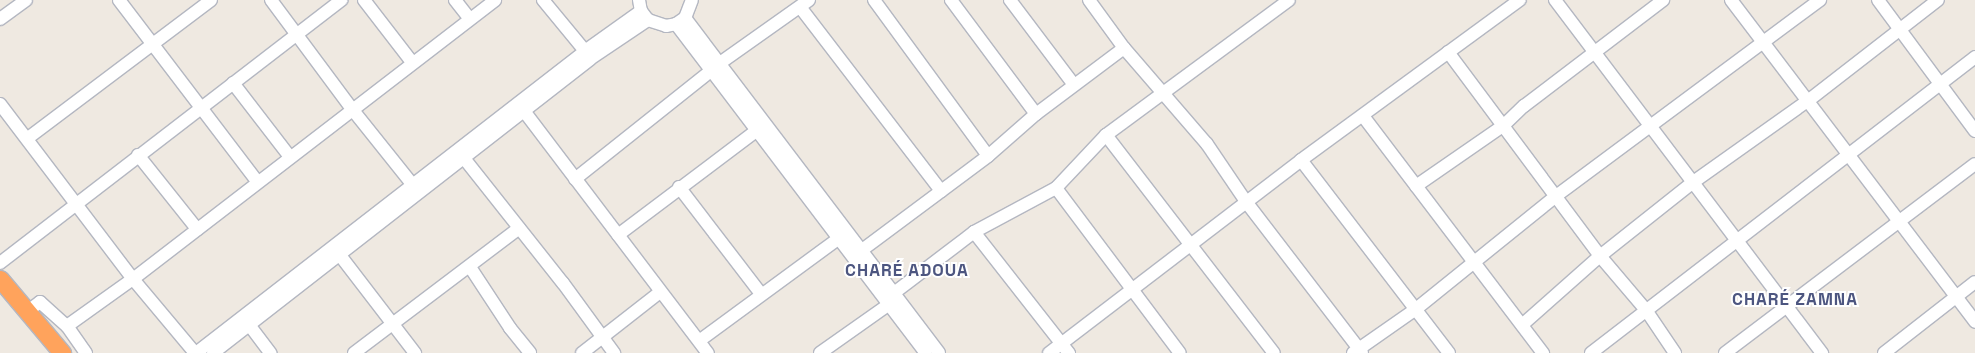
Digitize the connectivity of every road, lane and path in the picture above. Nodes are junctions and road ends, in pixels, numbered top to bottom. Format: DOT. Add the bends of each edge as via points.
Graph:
graph roads {
  1 [pos="26,0"];
  2 [pos="118,0"];
  3 [pos="271,0"];
  4 [pos="342,0"];
  5 [pos="364,0"];
  6 [pos="455,0"];
  7 [pos="495,0"];
  8 [pos="543,0"];
  9 [pos="692,0"];
  10 [pos="874,0"];
  11 [pos="951,0"];
  12 [pos="1010,0"];
  13 [pos="1089,0"];
  14 [pos="1289,0"];
  15 [pos="1520,0"];
  16 [pos="1555,0"];
  17 [pos="1664,0"];
  18 [pos="1731,0"];
  19 [pos="1820,0"];
  20 [pos="1878,0"];
  21 [pos="1938,0"];
  22 [pos="205,2"];
  23 [pos="805,3"];
  24 [pos="641,6"];
  25 [pos="0,19"];
  26 [pos="470,19"];
  27 [pos="680,21"];
  28 [pos="1900,28"];
  29 [pos="295,34"];
  30 [pos="1763,43"];
  31 [pos="154,45"];
  32 [pos="1124,48"];
  33 [pos="585,51"];
  34 [pos="1448,52"];
  35 [pos="1594,53"];
  36 [pos="1975,57"];
  37 [pos="412,62"];
  38 [pos="716,67"];
  39 [pos="233,83"];
  40 [pos="1940,83"];
  41 [pos="1074,85"];
  42 [pos="1162,92"];
  43 [pos="1809,100"];
  44 [pos="0,104"];
  45 [pos="201,108"];
  46 [pos="352,109"];
  47 [pos="524,111"];
  48 [pos="1036,114"];
  49 [pos="1363,116"];
  50 [pos="1504,125"];
  51 [pos="1650,127"];
  52 [pos="756,131"];
  53 [pos="1975,131"];
  54 [pos="1106,135"];
  55 [pos="28,138"];
  56 [pos="138,155"];
  57 [pos="988,156"];
  58 [pos="1850,156"];
  59 [pos="290,157"];
  60 [pos="463,158"];
  61 [pos="1301,160"];
  62 [pos="1975,164"];
  63 [pos="575,179"];
  64 [pos="258,181"];
  65 [pos="1692,183"];
  66 [pos="412,184"];
  67 [pos="1416,186"];
  68 [pos="679,187"];
  69 [pos="1056,188"];
  70 [pos="941,191"];
  71 [pos="1556,196"];
  72 [pos="1247,203"];
  73 [pos="78,204"];
  74 [pos="1898,222"];
  75 [pos="519,228"];
  76 [pos="197,229"];
  77 [pos="974,232"];
  78 [pos="618,235"];
  79 [pos="839,238"];
  80 [pos="1736,242"];
  81 [pos="1190,245"];
  82 [pos="862,250"];
  83 [pos="339,254"];
  84 [pos="1600,256"];
  85 [pos="1474,262"];
  86 [pos="0,263"];
  87 [pos="470,267"];
  88 [pos="0,279"];
  89 [pos="133,279"];
  90 [pos="1975,282"];
  91 [pos="1133,291"];
  92 [pos="660,292"];
  93 [pos="0,293"];
  94 [pos="894,293"];
  95 [pos="761,294"];
  96 [pos="1956,297"];
  97 [pos="888,305"];
  98 [pos="1788,308"];
  99 [pos="1416,309"];
  100 [pos="1646,310"];
  101 [pos="28,311"];
  102 [pos="1975,322"];
  103 [pos="391,323"];
  104 [pos="1522,324"];
  105 [pos="67,326"];
  106 [pos="250,326"];
  107 [pos="602,338"];
  108 [pos="75,339"];
  109 [pos="699,341"];
  110 [pos="1065,348"];
  111 [pos="1358,352"];
  112 [pos="58,353"];
  113 [pos="86,353"];
  114 [pos="195,353"];
  115 [pos="213,353"];
  116 [pos="270,353"];
  117 [pos="354,353"];
  118 [pos="415,353"];
  119 [pos="530,353"];
  120 [pos="582,353"];
  121 [pos="614,353"];
  122 [pos="708,353"];
  123 [pos="820,353"];
  124 [pos="926,353"];
  125 [pos="939,353"];
  126 [pos="1049,353"];
  127 [pos="1180,353"];
  128 [pos="1274,353"];
  129 [pos="1449,353"];
  130 [pos="1543,353"];
  131 [pos="1591,353"];
  132 [pos="1675,353"];
  133 [pos="1725,353"];
  134 [pos="1822,353"];
  135 [pos="1884,353"];
  1 -- 25 [label="street"];
  2 -- 31 [label="street"];
  3 -- 29 [label="street"];
  4 -- 29 [label="street"];
  5 -- 37 [label="street"];
  6 -- 26 [label="street"];
  7 -- 26 [label="street"];
  8 -- 33 [label="street"];
  9 -- 27 [label="street"];
  10 -- 57 [label="street"];
  11 -- 48 [label="street"];
  12 -- 41 [label="street"];
  13 -- 32 [label="street"];
  14 -- 42 [label="street"];
  15 -- 34 [label="street"];
  16 -- 35 [label="street"];
  17 -- 35 [label="street"];
  18 -- 30 [label="street"];
  19 -- 30 [label="street"];
  20 -- 28 [label="street"];
  21 -- 28 [label="street"];
  22 -- 31 [label="street"];
  23 -- 38 [label="street"];
  23 -- 70 [label="street"];
  24 -- 27 [label="street" via="661,26"];
  24 -- 33 [label="street"];
  24 -- 47 [label="street" via="590,59"];
  26 -- 37 [label="street"];
  27 -- 38 [label="street"];
  28 -- 40 [label="street"];
  28 -- 43 [label="street"];
  29 -- 39 [label="street"];
  29 -- 46 [label="street"];
  30 -- 43 [label="street"];
  30 -- 51 [label="street"];
  31 -- 45 [label="street"];
  31 -- 55 [label="street"];
  32 -- 41 [label="street"];
  32 -- 42 [label="street"];
  33 -- 66 [label="street"];
  34 -- 49 [label="street"];
  34 -- 50 [label="street"];
  35 -- 50 [label="street" via="1524,106"];
  35 -- 51 [label="street"];
  36 -- 40 [label="street"];
  37 -- 46 [label="street"];
  38 -- 52 [label="street"];
  38 -- 63 [label="street"];
  38 -- 82 [label="street"];
  39 -- 45 [label="street"];
  39 -- 59 [label="street"];
  40 -- 53 [label="street"];
  40 -- 58 [label="street"];
  41 -- 48 [label="street"];
  42 -- 54 [label="street"];
  42 -- 72 [label="street" via="1207,144"];
  43 -- 58 [label="street"];
  43 -- 65 [label="street"];
  44 -- 55 [label="street"];
  45 -- 56 [label="street"];
  45 -- 64 [label="street"];
  46 -- 59 [label="street"];
  46 -- 66 [label="street"];
  47 -- 60 [label="street"];
  47 -- 63 [label="street"];
  48 -- 57 [label="street"];
  49 -- 61 [label="street"];
  49 -- 67 [label="street"];
  50 -- 67 [label="street"];
  50 -- 71 [label="street"];
  51 -- 65 [label="street"];
  51 -- 71 [label="street"];
  52 -- 68 [label="street"];
  52 -- 79 [label="street"];
  54 -- 69 [label="street"];
  54 -- 81 [label="street"];
  55 -- 73 [label="street"];
  56 -- 73 [label="street"];
  56 -- 76 [label="street"];
  57 -- 70 [label="street"];
  58 -- 74 [label="street"];
  58 -- 80 [label="street"];
  59 -- 64 [label="street"];
  60 -- 75 [label="street"];
  60 -- 83 [label="street"];
  61 -- 72 [label="street"];
  61 -- 99 [label="street"];
  62 -- 74 [label="street"];
  63 -- 78 [label="street"];
  64 -- 76 [label="street"];
  65 -- 80 [label="street"];
  65 -- 84 [label="street"];
  66 -- 114 [label="street"];
  67 -- 85 [label="street"];
  68 -- 78 [label="street"];
  68 -- 95 [label="street"];
  69 -- 77 [label="street"];
  69 -- 91 [label="street"];
  70 -- 82 [label="street"];
  71 -- 84 [label="street"];
  71 -- 85 [label="street"];
  72 -- 81 [label="street"];
  72 -- 111 [label="street"];
  73 -- 86 [label="street"];
  73 -- 89 [label="street"];
  74 -- 96 [label="street"];
  74 -- 98 [label="street"];
  75 -- 87 [label="street"];
  75 -- 107 [label="street"];
  76 -- 89 [label="street"];
  77 -- 94 [label="street"];
  77 -- 110 [label="street"];
  78 -- 92 [label="street"];
  79 -- 95 [label="street"];
  79 -- 97 [label="street"];
  80 -- 98 [label="street"];
  80 -- 100 [label="street"];
  81 -- 91 [label="street"];
  81 -- 128 [label="street"];
  82 -- 94 [label="street"];
  83 -- 103 [label="street"];
  83 -- 106 [label="street"];
  84 -- 100 [label="street"];
  84 -- 104 [label="street"];
  85 -- 99 [label="street"];
  85 -- 104 [label="street"];
  87 -- 103 [label="street"];
  87 -- 119 [label="street" via="510,328"];
  88 -- 101 [label="highway"];
  89 -- 105 [label="street"];
  89 -- 114 [label="street"];
  90 -- 96 [label="street"];
  91 -- 110 [label="street"];
  91 -- 127 [label="street"];
  92 -- 107 [label="street"];
  92 -- 109 [label="street"];
  93 -- 112 [label="highway"];
  94 -- 97 [label="street"];
  94 -- 125 [label="street"];
  95 -- 109 [label="street"];
  96 -- 102 [label="street"];
  96 -- 135 [label="street"];
  97 -- 123 [label="street"];
  97 -- 124 [label="street"];
  98 -- 133 [label="street"];
  98 -- 134 [label="street"];
  99 -- 111 [label="street"];
  99 -- 129 [label="street"];
  100 -- 131 [label="street"];
  100 -- 132 [label="street"];
  101 -- 105 [label="street" via="40,302"];
  101 -- 112 [label="highway"];
  103 -- 117 [label="street"];
  103 -- 118 [label="street"];
  104 -- 130 [label="street"];
  105 -- 108 [label="street"];
  106 -- 115 [label="street"];
  106 -- 116 [label="street"];
  107 -- 120 [label="street"];
  107 -- 121 [label="street"];
  108 -- 112 [label="street"];
  108 -- 113 [label="street"];
  109 -- 122 [label="street"];
  110 -- 126 [label="street"];
}
